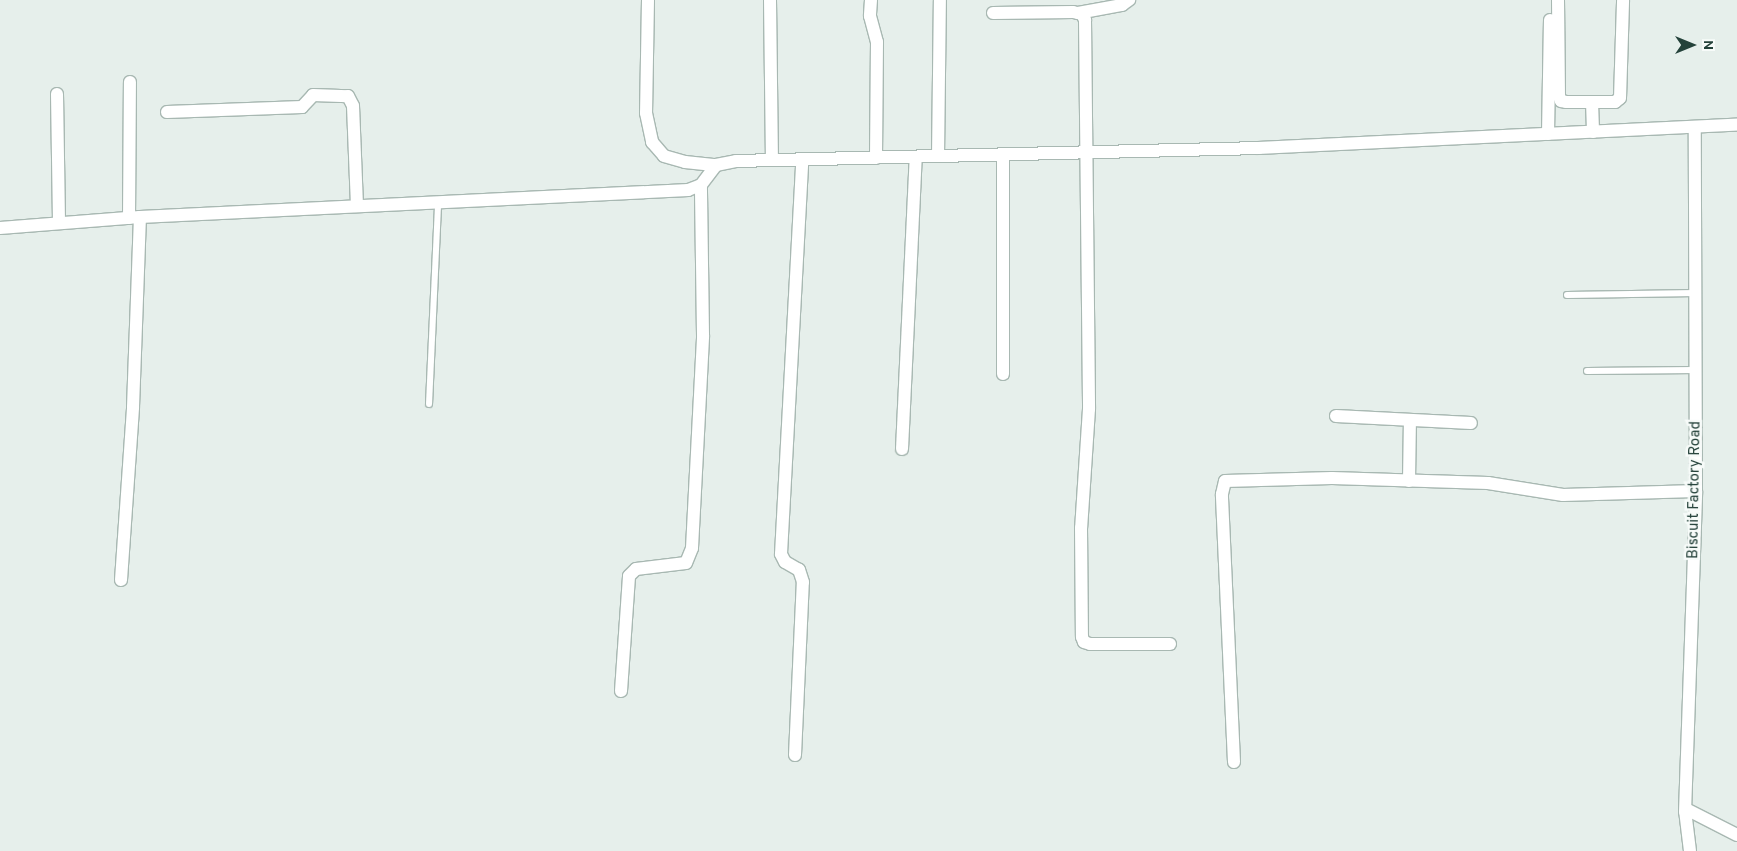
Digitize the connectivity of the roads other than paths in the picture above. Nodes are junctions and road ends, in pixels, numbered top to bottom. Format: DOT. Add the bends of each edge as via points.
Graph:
graph roads {
  1 [pos="648,0"];
  2 [pos="770,0"];
  3 [pos="871,0"];
  4 [pos="940,0"];
  5 [pos="1130,0"];
  6 [pos="1550,0"];
  7 [pos="1558,0"];
  8 [pos="1623,0"];
  9 [pos="1022,6"];
  10 [pos="993,13"];
  11 [pos="1078,13"];
  12 [pos="130,82"];
  13 [pos="57,94"];
  14 [pos="1592,102"];
  15 [pos="167,112"];
  16 [pos="1737,125"];
  17 [pos="1695,128"];
  18 [pos="1593,132"];
  19 [pos="1548,134"];
  20 [pos="1088,152"];
  21 [pos="1003,154"];
  22 [pos="938,156"];
  23 [pos="916,157"];
  24 [pos="876,158"];
  25 [pos="772,160"];
  26 [pos="802,160"];
  27 [pos="716,165"];
  28 [pos="701,185"];
  29 [pos="438,202"];
  30 [pos="357,206"];
  31 [pos="134,217"];
  32 [pos="59,223"];
  33 [pos="0,228"];
  34 [pos="1696,293"];
  35 [pos="1567,295"];
  36 [pos="1696,370"];
  37 [pos="1587,371"];
  38 [pos="1002,374"];
  39 [pos="429,404"];
  40 [pos="1336,416"];
  41 [pos="1410,420"];
  42 [pos="1471,423"];
  43 [pos="902,449"];
  44 [pos="1409,481"];
  45 [pos="1696,491"];
  46 [pos="121,580"];
  47 [pos="1170,644"];
  48 [pos="621,691"];
  49 [pos="795,755"];
  50 [pos="1234,762"];
  51 [pos="1686,809"];
  52 [pos="1737,835"];
  53 [pos="1690,851"];
  1 -- 27 [label="street" via="646,114 652,142 664,156"];
  2 -- 25 [label="street"];
  3 -- 24 [label="street" via="870,16 877,42"];
  4 -- 22 [label="street"];
  5 -- 11 [label="street" via="1122,5"];
  6 -- 19 [label="street"];
  7 -- 14 [label="street" via="1561,101"];
  8 -- 14 [label="street" via="1622,94 1615,102"];
  9 -- 10 [label="street"];
  9 -- 11 [label="street"];
  11 -- 20 [label="street" via="1084,17 1086,25"];
  12 -- 31 [label="street"];
  13 -- 32 [label="street"];
  14 -- 18 [label="street"];
  15 -- 30 [label="street" via="302,107 313,95 348,96 353,106"];
  16 -- 17 [label="street"];
  17 -- 18 [label="street"];
  17 -- 34 [label="street, Biscuit Factory Road"];
  18 -- 19 [label="street"];
  19 -- 20 [label="street"];
  20 -- 21 [label="street"];
  20 -- 47 [label="street" via="1088,409 1081,528 1082,640 1090,644"];
  21 -- 22 [label="street"];
  21 -- 38 [label="street"];
  22 -- 23 [label="street"];
  23 -- 24 [label="street"];
  23 -- 43 [label="street"];
  24 -- 26 [label="street"];
  25 -- 26 [label="street"];
  25 -- 27 [label="street"];
  26 -- 49 [label="street" via="781,554 785,562 799,570 802,576"];
  27 -- 28 [label="street"];
  28 -- 29 [label="street" via="688,190"];
  28 -- 48 [label="street" via="703,335 698,471 690,557 678,566 636,568 629,576"];
  29 -- 30 [label="street"];
  29 -- 39 [label="lane"];
  30 -- 31 [label="street"];
  31 -- 32 [label="street"];
  31 -- 46 [label="street" via="133,408"];
  32 -- 33 [label="street"];
  34 -- 35 [label="lane"];
  34 -- 36 [label="street, Biscuit Factory Road"];
  36 -- 37 [label="lane"];
  36 -- 45 [label="street, Biscuit Factory Road"];
  40 -- 41 [label="street"];
  41 -- 42 [label="street"];
  41 -- 44 [label="street"];
  44 -- 45 [label="street" via="1502,485 1562,495"];
  44 -- 50 [label="street" via="1332,478 1225,481 1222,494"];
  45 -- 51 [label="street, Biscuit Factory Road"];
  51 -- 52 [label="street"];
  51 -- 53 [label="street, Biscuit Factory Road"];
}
